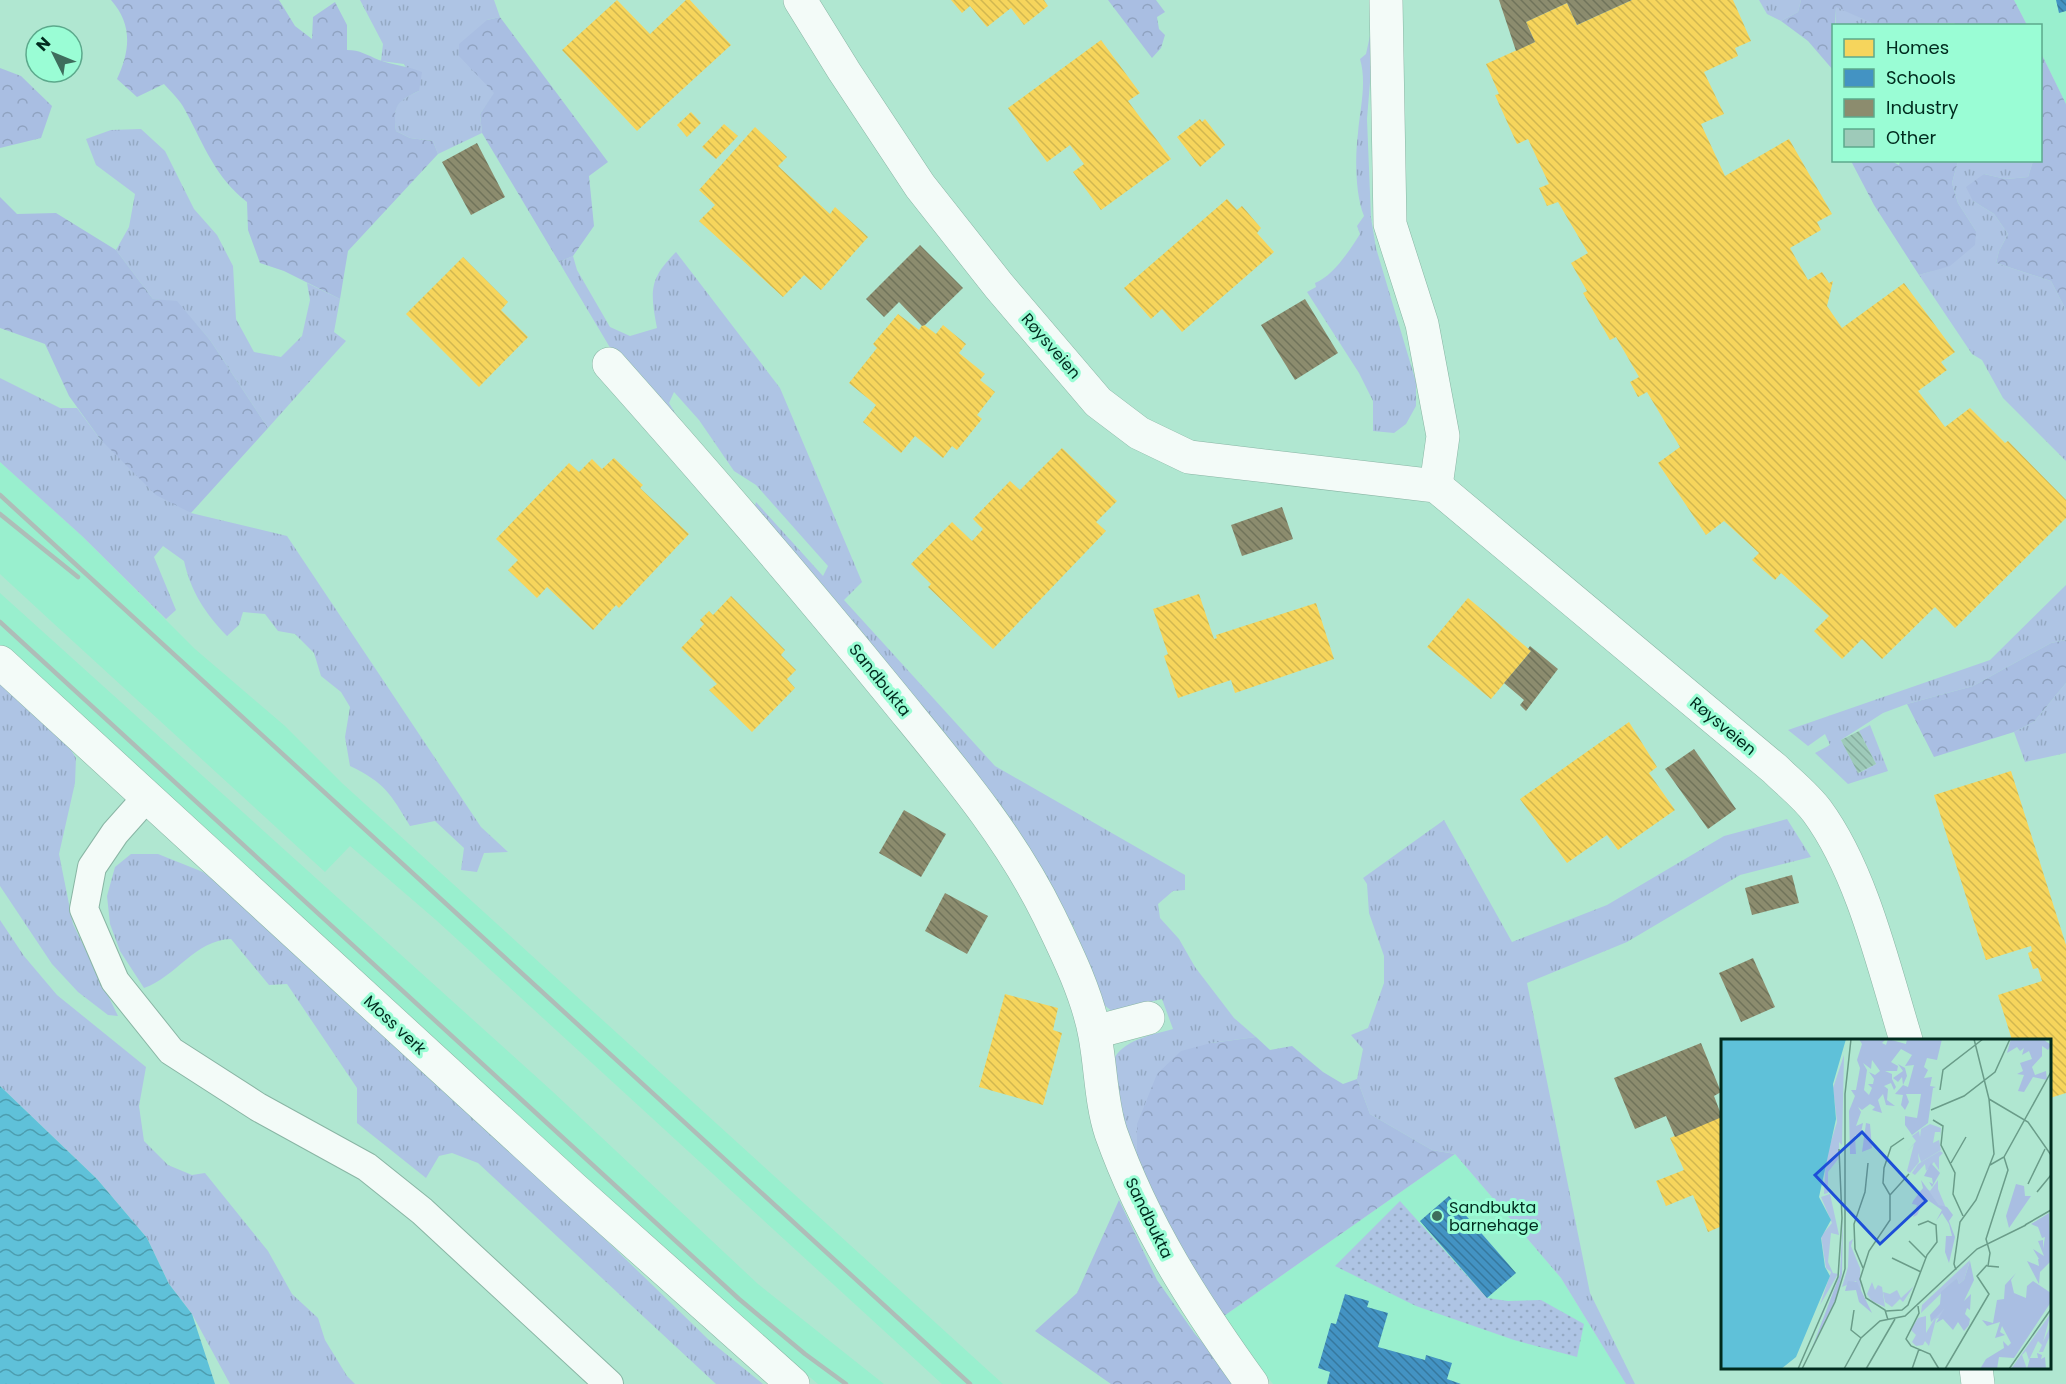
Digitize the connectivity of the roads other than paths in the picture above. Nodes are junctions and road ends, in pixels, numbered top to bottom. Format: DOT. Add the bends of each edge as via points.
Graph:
graph roads {
  1 [pos="800,0"];
  2 [pos="1386,0"];
  3 [pos="609,364"];
  4 [pos="1436,486"];
  5 [pos="0,662"];
  6 [pos="147,797"];
  7 [pos="1148,1018"];
  8 [pos="1095,1032"];
  9 [pos="1905,1039"];
  10 [pos="1976,1369"];
  11 [pos="609,1384"];
  12 [pos="793,1384"];
  13 [pos="1252,1384"];
  14 [pos="1978,1384"];
  1 -- 4 [label="street, Røysveien" via="927,195 1098,402 1131,427 1190,457"];
  2 -- 4 [label="street" via="1390,224 1422,324 1443,436"];
  3 -- 8 [label="street, Sandbukta" via="732,503 989,814 1049,916"];
  4 -- 9 [label="street, Røysveien" via="1774,769 1816,810 1847,862 1880,952"];
  5 -- 6 [label="street, Moss verk"];
  6 -- 11 [label="lane" via="92,867 84,909 115,981 171,1052 258,1107 367,1167 422,1211"];
  6 -- 12 [label="street, Moss verk"];
  7 -- 8 [label="street"];
  8 -- 13 [label="street, Sandbukta" via="1110,1129 1135,1195 1197,1308"];
  10 -- 14 [label="street"];
}
